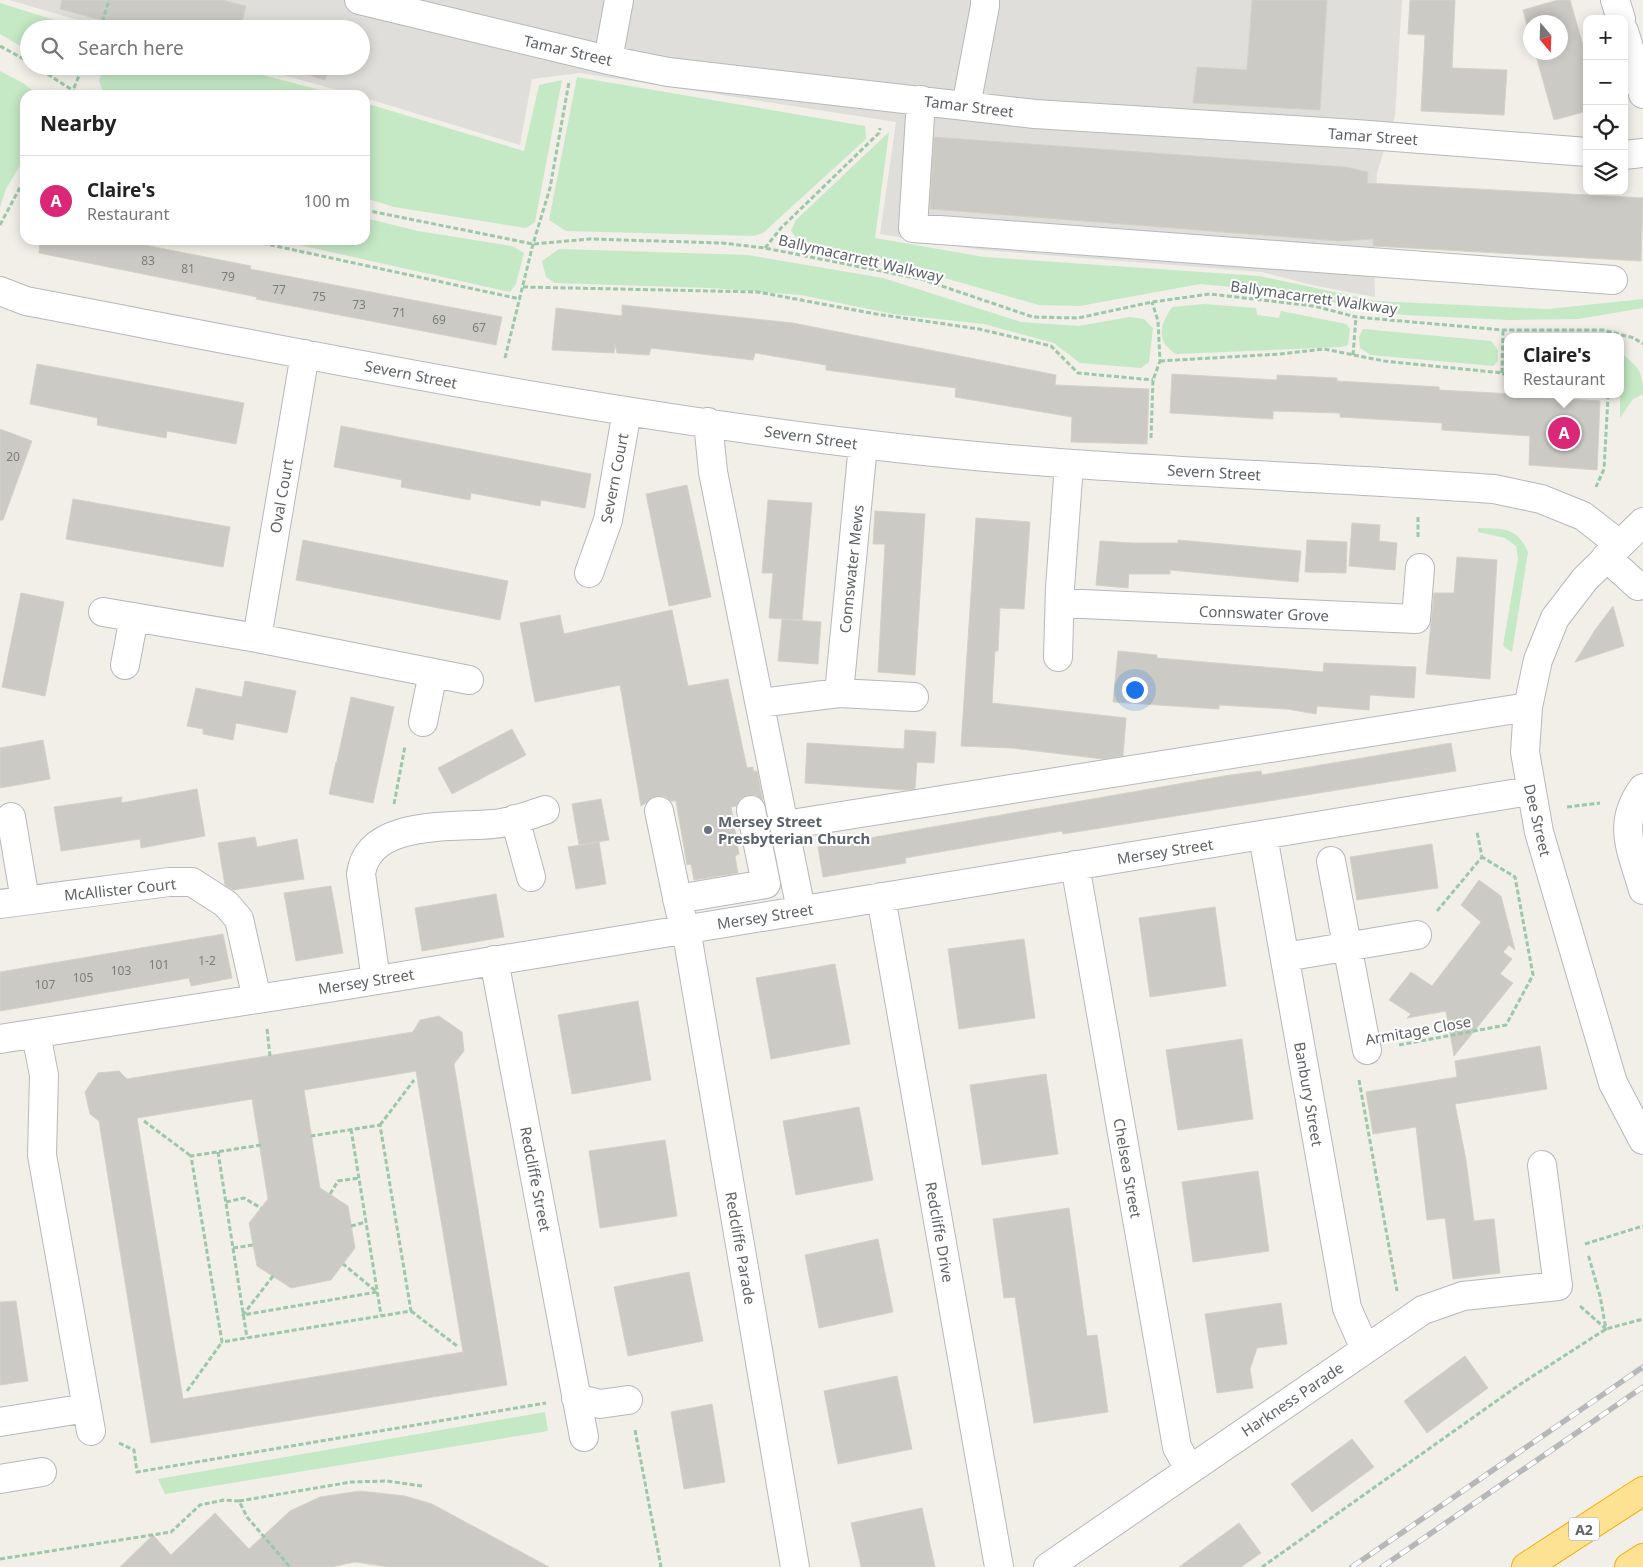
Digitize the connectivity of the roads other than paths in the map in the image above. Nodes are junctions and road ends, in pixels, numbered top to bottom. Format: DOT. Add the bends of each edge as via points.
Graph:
graph roads {
  1 [pos="359,0"];
  2 [pos="619,0"];
  3 [pos="984,0"];
  4 [pos="1615,0"];
  5 [pos="1620,15"];
  6 [pos="1632,40"];
  7 [pos="608,60"];
  8 [pos="1643,94"];
  9 [pos="920,100"];
  10 [pos="966,106"];
  11 [pos="1583,152"];
  12 [pos="1643,153"];
  13 [pos="1628,154"];
  14 [pos="1613,280"];
  15 [pos="0,291"];
  16 [pos="304,354"];
  17 [pos="627,411"];
  18 [pos="708,422"];
  19 [pos="863,444"];
  20 [pos="1069,464"];
  21 [pos="1643,522"];
  22 [pos="1613,551"];
  23 [pos="1420,568"];
  24 [pos="589,573"];
  25 [pos="1638,586"];
  26 [pos="1060,603"];
  27 [pos="103,612"];
  28 [pos="134,617"];
  29 [pos="257,638"];
  30 [pos="1058,657"];
  31 [pos="125,665"];
  32 [pos="433,673"];
  33 [pos="469,680"];
  34 [pos="839,693"];
  35 [pos="914,697"];
  36 [pos="767,702"];
  37 [pos="1528,707"];
  38 [pos="424,722"];
  39 [pos="1643,788"];
  40 [pos="1530,791"];
  41 [pos="545,810"];
  42 [pos="751,810"];
  43 [pos="659,811"];
  44 [pos="11,817"];
  45 [pos="515,819"];
  46 [pos="785,825"];
  47 [pos="1264,836"];
  48 [pos="1330,861"];
  49 [pos="1075,865"];
  50 [pos="531,877"];
  51 [pos="1643,890"];
  52 [pos="881,897"];
  53 [pos="677,899"];
  54 [pos="13,902"];
  55 [pos="801,910"];
  56 [pos="686,930"];
  57 [pos="1417,935"];
  58 [pos="1347,946"];
  59 [pos="1285,957"];
  60 [pos="494,960"];
  61 [pos="376,980"];
  62 [pos="257,999"];
  63 [pos="36,1034"];
  64 [pos="0,1039"];
  65 [pos="1367,1050"];
  66 [pos="1643,1140"];
  67 [pos="1542,1165"];
  68 [pos="1365,1349"];
  69 [pos="576,1398"];
  70 [pos="628,1400"];
  71 [pos="0,1422"];
  72 [pos="584,1437"];
  73 [pos="1189,1470"];
  74 [pos="42,1472"];
  75 [pos="0,1480"];
  76 [pos="1643,1491"];
  77 [pos="1643,1558"];
  78 [pos="796,1567"];
  79 [pos="999,1567"];
  80 [pos="1048,1567"];
  81 [pos="1526,1567"];
  82 [pos="1629,1567"];
  1 -- 7 [label="street, Tamar Street"];
  2 -- 7 [label="street"];
  3 -- 10 [label="street"];
  4 -- 5 [label="street"];
  6 -- 8 [label="street"];
  7 -- 9 [label="street, Tamar Street" via="668,72"];
  9 -- 10 [label="street, Tamar Street"];
  9 -- 14 [label="street" via="913,228"];
  10 -- 11 [label="street, Tamar Street" via="1035,114"];
  12 -- 13 [label="street"];
  15 -- 16 [label="street, Severn Street" via="26,301"];
  16 -- 17 [label="street, Severn Street"];
  16 -- 29 [label="street, Oval Court"];
  17 -- 18 [label="street, Severn Street"];
  17 -- 24 [label="street, Severn Court" via="608,520"];
  18 -- 19 [label="street, Severn Street"];
  18 -- 36 [label="street" via="713,472"];
  19 -- 20 [label="street, Severn Street"];
  19 -- 34 [label="street, Connswater Mews"];
  20 -- 22 [label="street, Severn Street" via="1494,489 1541,499 1583,516"];
  20 -- 26 [label="street"];
  21 -- 22 [label="street, Dee Street"];
  22 -- 25 [label="street, Severn Street"];
  22 -- 37 [label="street, Dee Street" via="1585,579 1555,618 1538,660"];
  23 -- 26 [label="street, Connswater Grove" via="1416,620"];
  26 -- 30 [label="street"];
  27 -- 28 [label="street"];
  28 -- 29 [label="street"];
  28 -- 31 [label="street"];
  29 -- 32 [label="street"];
  32 -- 33 [label="street"];
  32 -- 38 [label="street"];
  34 -- 35 [label="street"];
  34 -- 36 [label="street"];
  36 -- 46 [label="street"];
  37 -- 40 [label="street, Dee Street" via="1525,752"];
  37 -- 46 [label="street"];
  39 -- 51 [label="street" via="1635,798 1627,824"];
  40 -- 47 [label="street, Mersey Street"];
  40 -- 66 [label="street, Dee Street" via="1539,832 1613,1083"];
  41 -- 45 [label="street"];
  42 -- 53 [label="street" via="766,884"];
  43 -- 53 [label="street, Redcliffe Parade"];
  44 -- 54 [label="street, McAllister Court"];
  45 -- 50 [label="street"];
  45 -- 61 [label="street" via="494,824 447,825 389,836 371,849 362,860 361,874"];
  46 -- 55 [label="street"];
  47 -- 49 [label="street, Mersey Street"];
  47 -- 59 [label="street, Banbury Street"];
  48 -- 58 [label="street"];
  49 -- 52 [label="street, Mersey Street"];
  49 -- 73 [label="street, Chelsea Street" via="1178,1447"];
  52 -- 55 [label="street, Mersey Street"];
  52 -- 79 [label="street, Redcliffe Drive"];
  53 -- 56 [label="street, Redcliffe Parade"];
  54 -- 62 [label="street, McAllister Court" via="169,882 192,882 226,904 239,919"];
  55 -- 56 [label="street, Mersey Street"];
  56 -- 60 [label="street, Mersey Street"];
  56 -- 78 [label="street, Redcliffe Parade"];
  57 -- 58 [label="street"];
  58 -- 59 [label="street"];
  58 -- 65 [label="street"];
  59 -- 68 [label="street, Banbury Street" via="1347,1308"];
  60 -- 61 [label="street, Mersey Street"];
  60 -- 69 [label="street, Redcliffe Street"];
  61 -- 62 [label="street, Mersey Street"];
  62 -- 63 [label="street, Mersey Street"];
  63 -- 64 [label="street, Mersey Street"];
  63 -- 71 [label="street" via="44,1075 42,1155 89,1420"];
  67 -- 68 [label="street, Harkness Parade" via="1558,1286 1463,1296 1423,1310"];
  68 -- 73 [label="street, Harkness Parade"];
  69 -- 70 [label="street" via="600,1404"];
  69 -- 72 [label="street, Redcliffe Street"];
  73 -- 80 [label="street, Harkness Parade"];
  74 -- 75 [label="street"];
  76 -- 81 [label="highway, A2"];
  77 -- 82 [label="highway"];
}
